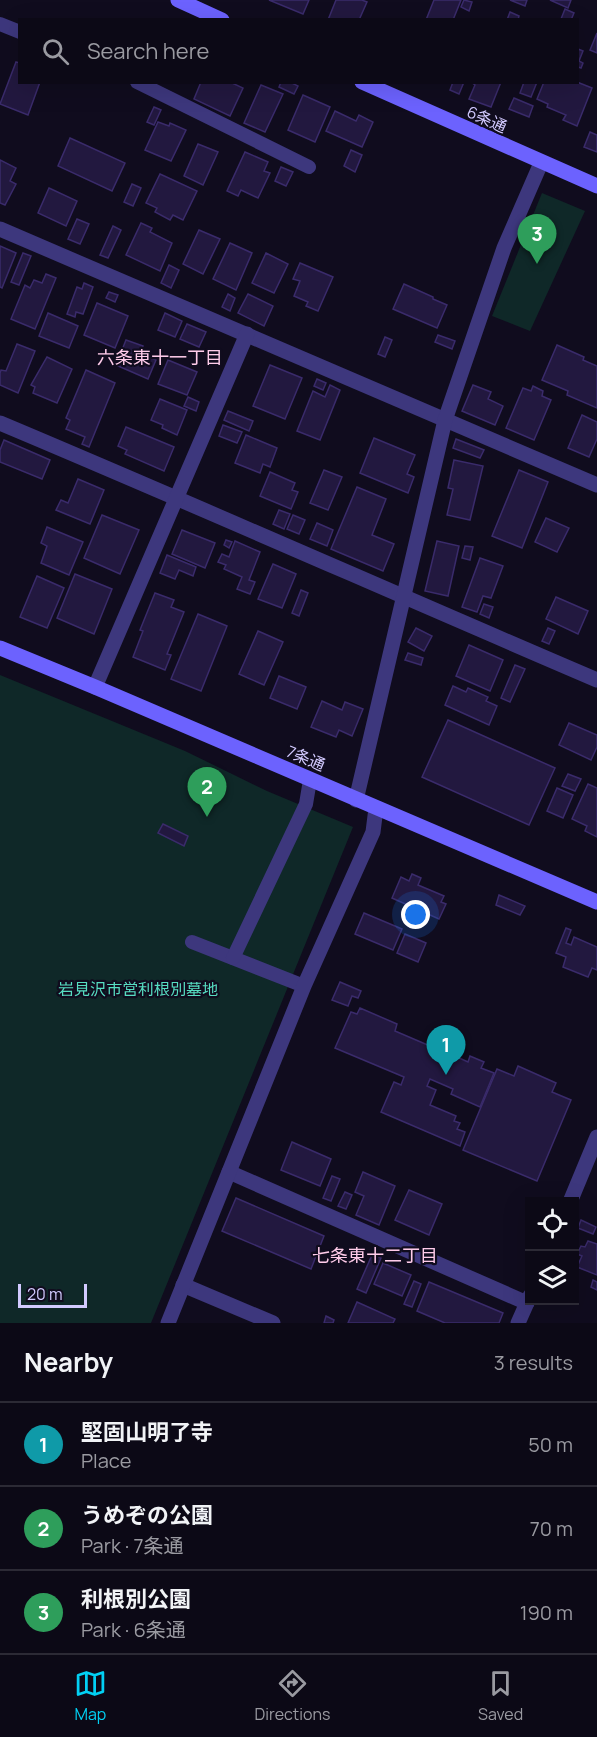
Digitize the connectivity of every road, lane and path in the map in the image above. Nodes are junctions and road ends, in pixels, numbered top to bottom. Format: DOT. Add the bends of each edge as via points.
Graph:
graph roads {
  1 [pos="178,0"];
  2 [pos="218,18"];
  3 [pos="0,24"];
  4 [pos="18,31"];
  5 [pos="142,84"];
  6 [pos="366,84"];
  7 [pos="541,163"];
  8 [pos="309,167"];
  9 [pos="597,186"];
  10 [pos="0,229"];
  11 [pos="247,334"];
  12 [pos="446,420"];
  13 [pos="0,423"];
  14 [pos="597,485"];
  15 [pos="178,498"];
  16 [pos="404,598"];
  17 [pos="0,648"];
  18 [pos="597,680"];
  19 [pos="95,687"];
  20 [pos="310,780"];
  21 [pos="356,800"];
  22 [pos="376,808"];
  23 [pos="597,902"];
  24 [pos="192,942"];
  25 [pos="233,958"];
  26 [pos="304,986"];
  27 [pos="597,1137"];
  28 [pos="229,1173"];
  29 [pos="572,1197"];
  30 [pos="183,1286"];
  31 [pos="525,1299"];
  32 [pos="526,1305"];
  33 [pos="168,1323"];
  34 [pos="273,1323"];
  35 [pos="518,1323"];
  1 -- 2 [label="street"];
  3 -- 4 [label="lane"];
  5 -- 8 [label="lane"];
  6 -- 7 [label="street, 6条通"];
  7 -- 9 [label="street, 6条通"];
  7 -- 12 [label="street" via="504,248"];
  10 -- 11 [label="street"];
  11 -- 12 [label="street"];
  11 -- 15 [label="street"];
  12 -- 14 [label="street"];
  12 -- 16 [label="street"];
  13 -- 15 [label="street"];
  15 -- 16 [label="street"];
  15 -- 19 [label="street"];
  16 -- 18 [label="street"];
  16 -- 21 [label="street"];
  17 -- 19 [label="street, 7条通"];
  19 -- 20 [label="street, 7条通"];
  20 -- 21 [label="street, 7条通"];
  20 -- 25 [label="lane" via="306,804"];
  21 -- 22 [label="street, 7条通"];
  22 -- 23 [label="street, 7条通"];
  22 -- 26 [label="street" via="373,832"];
  24 -- 25 [label="lane"];
  25 -- 26 [label="lane"];
  26 -- 28 [label="street"];
  27 -- 29 [label="street"];
  28 -- 30 [label="street"];
  28 -- 31 [label="street"];
  30 -- 33 [label="street"];
  30 -- 34 [label="street"];
  32 -- 35 [label="street"];
}
